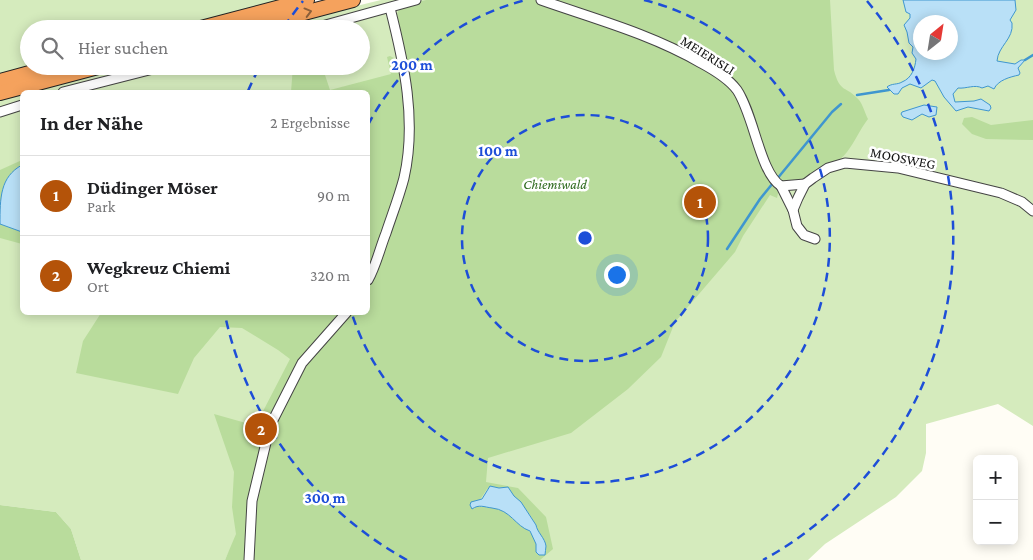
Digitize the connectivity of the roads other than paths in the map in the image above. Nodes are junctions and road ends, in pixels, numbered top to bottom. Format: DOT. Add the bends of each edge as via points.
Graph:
graph roads {
  1 [pos="306,0"];
  2 [pos="353,0"];
  3 [pos="416,0"];
  4 [pos="540,0"];
  5 [pos="390,8"];
  6 [pos="231,20"];
  7 [pos="278,20"];
  8 [pos="345,20"];
  9 [pos="22,75"];
  10 [pos="68,75"];
  11 [pos="129,75"];
  12 [pos="0,81"];
  13 [pos="71,90"];
  14 [pos="0,93"];
  15 [pos="20,106"];
  16 [pos="0,112"];
  17 [pos="806,184"];
  18 [pos="781,186"];
  19 [pos="793,210"];
  20 [pos="1033,211"];
  21 [pos="815,239"];
  22 [pos="370,275"];
  23 [pos="345,315"];
  24 [pos="249,560"];
  1 -- 6 [label="highway"];
  7 -- 2 [label="highway, one-way"];
  3 -- 5 [label="street"];
  4 -- 18 [label="street, MEIERISLI" via="681,52 728,81 748,110 771,177"];
  5 -- 8 [label="street"];
  5 -- 22 [label="street" via="408,98 408,153 404,178"];
  9 -- 12 [label="highway"];
  10 -- 14 [label="highway"];
  11 -- 13 [label="street"];
  15 -- 16 [label="street"];
  17 -- 18 [label="street"];
  17 -- 19 [label="street, MOOSWEG"];
  17 -- 20 [label="street, MOOSWEG" via="828,168 845,163 898,168 1002,193"];
  18 -- 19 [label="street"];
  19 -- 21 [label="street" via="797,226 804,235"];
  23 -- 24 [label="street" via="297,370 270,426 252,501"];
}
